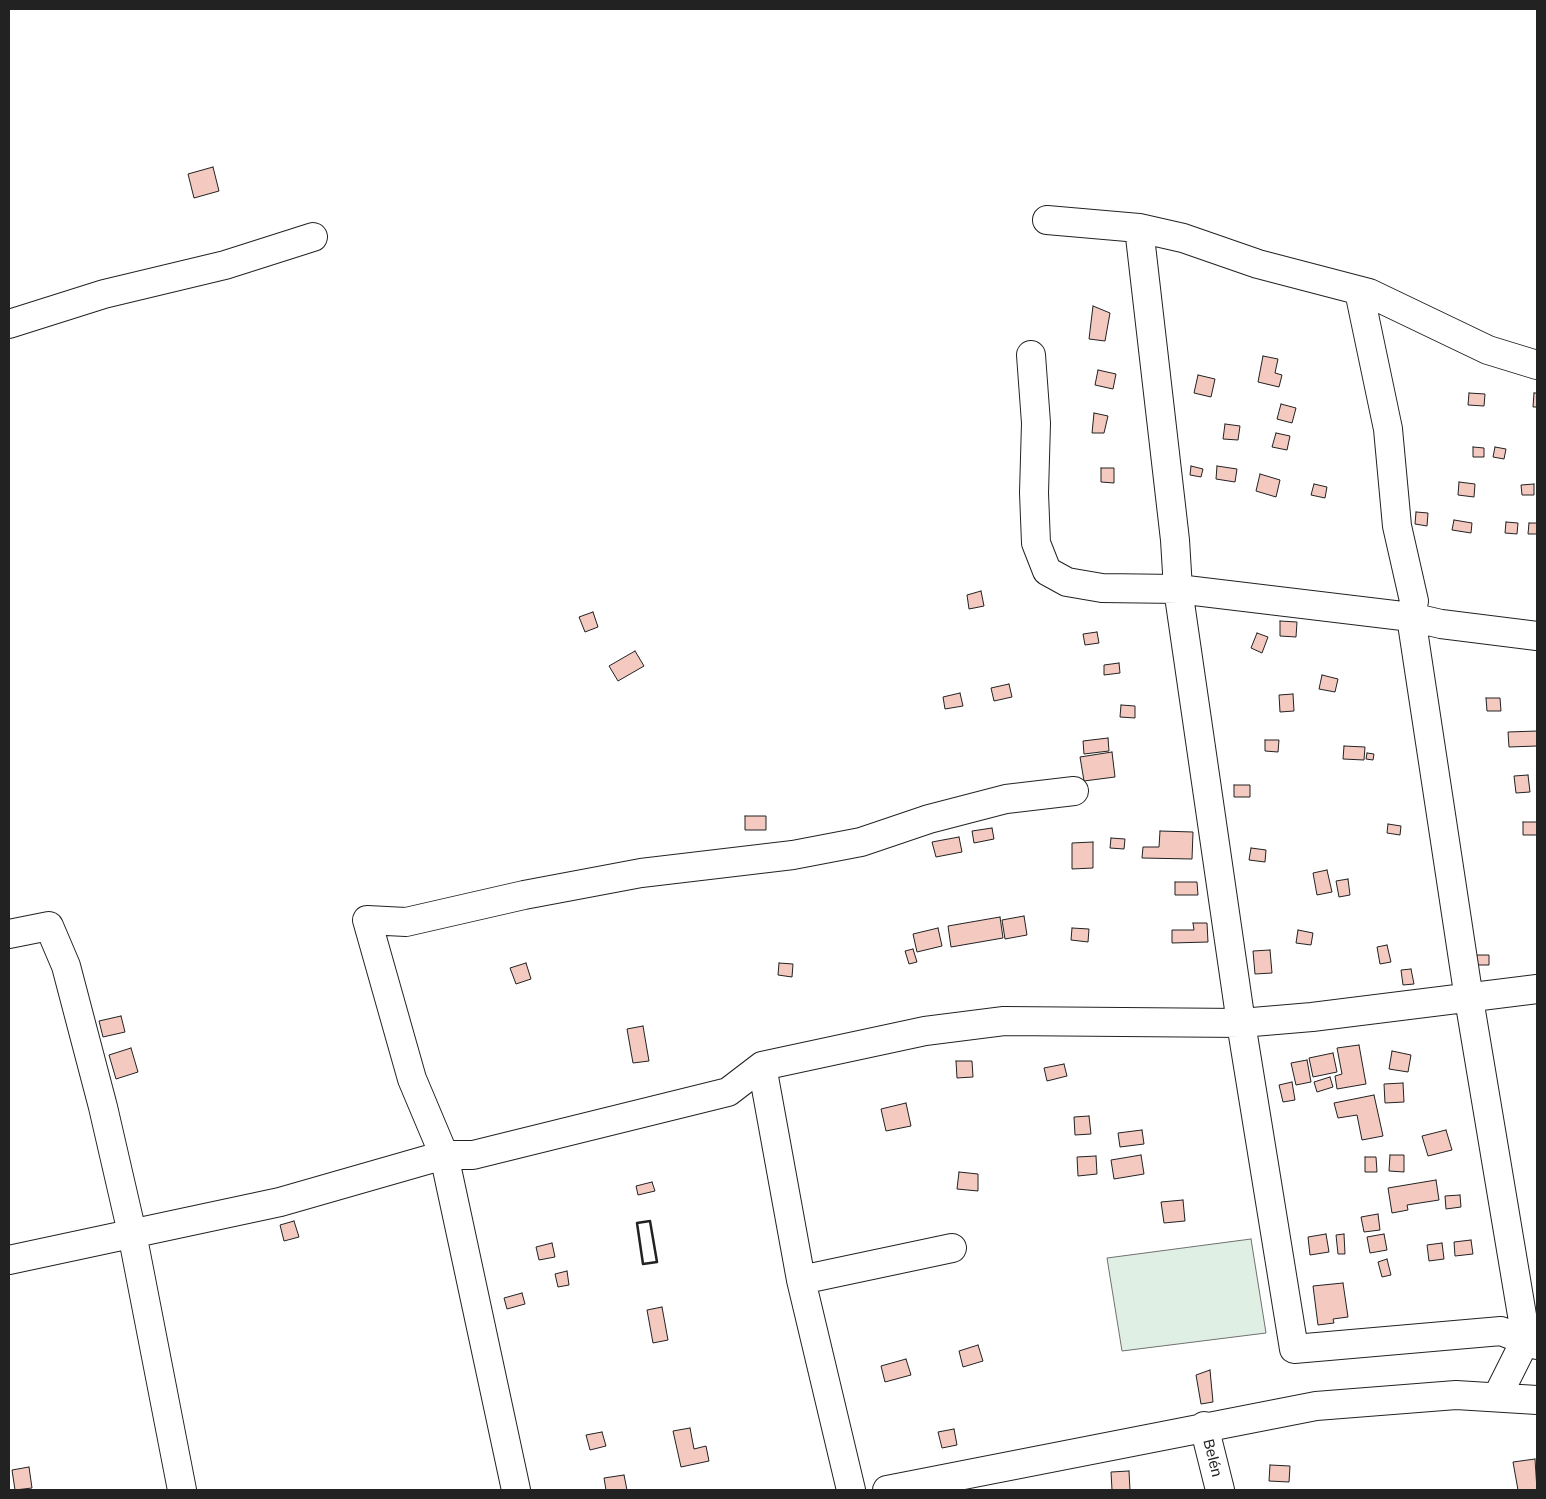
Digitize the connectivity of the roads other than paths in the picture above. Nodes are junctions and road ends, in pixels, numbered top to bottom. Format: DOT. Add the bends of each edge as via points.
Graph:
graph roads {
  1 [pos="1047,220"];
  2 [pos="1139,228"];
  3 [pos="313,237"];
  4 [pos="1359,291"];
  5 [pos="9,324"];
  6 [pos="1031,355"];
  7 [pos="1537,365"];
  8 [pos="1178,589"];
  9 [pos="1411,617"];
  10 [pos="1537,636"];
  11 [pos="1074,791"];
  12 [pos="9,934"];
  13 [pos="1537,990"];
  14 [pos="1469,999"];
  15 [pos="1241,1023"];
  16 [pos="762,1066"];
  17 [pos="444,1155"];
  18 [pos="132,1233"];
  19 [pos="952,1248"];
  20 [pos="9,1260"];
  21 [pos="801,1280"];
  22 [pos="1532,1342"];
  23 [pos="1497,1397"];
  24 [pos="1537,1400"];
  25 [pos="1204,1426"];
  26 [pos="182,1490"];
  27 [pos="516,1490"];
  28 [pos="851,1490"];
  29 [pos="887,1490"];
  30 [pos="1220,1490"];
  1 -- 2 [label="street"];
  2 -- 4 [label="street"];
  2 -- 8 [label="street"];
  3 -- 5 [label="street" via="225,265 104,294"];
  4 -- 7 [label="street" via="1488,350"];
  4 -- 9 [label="street" via="1388,429 1397,526 1414,601"];
  6 -- 8 [label="street" via="1036,423 1036,543 1047,571 1067,582 1102,588"];
  8 -- 9 [label="street"];
  8 -- 15 [label="street"];
  9 -- 10 [label="street"];
  9 -- 14 [label="street"];
  11 -- 17 [label="street" via="1006,799 929,819 861,842 812,851 641,873 406,922 367,920 412,1079"];
  12 -- 18 [label="street" via="49,926 66,966"];
  13 -- 14 [label="street"];
  14 -- 15 [label="street"];
  14 -- 22 [label="street"];
  15 -- 16 [label="street" via="1004,1021 925,1031"];
  15 -- 22 [label="street" via="1294,1349 1501,1331"];
  16 -- 17 [label="street" via="728,1092 473,1155"];
  16 -- 21 [label="street"];
  17 -- 18 [label="street" via="280,1202"];
  17 -- 27 [label="street"];
  18 -- 20 [label="street"];
  18 -- 26 [label="street"];
  19 -- 21 [label="street"];
  21 -- 28 [label="street"];
  22 -- 23 [label="street"];
  23 -- 24 [label="street"];
  23 -- 25 [label="street" via="1456,1395 1316,1406"];
  25 -- 29 [label="street"];
  25 -- 30 [label="street, Belén"];
}
